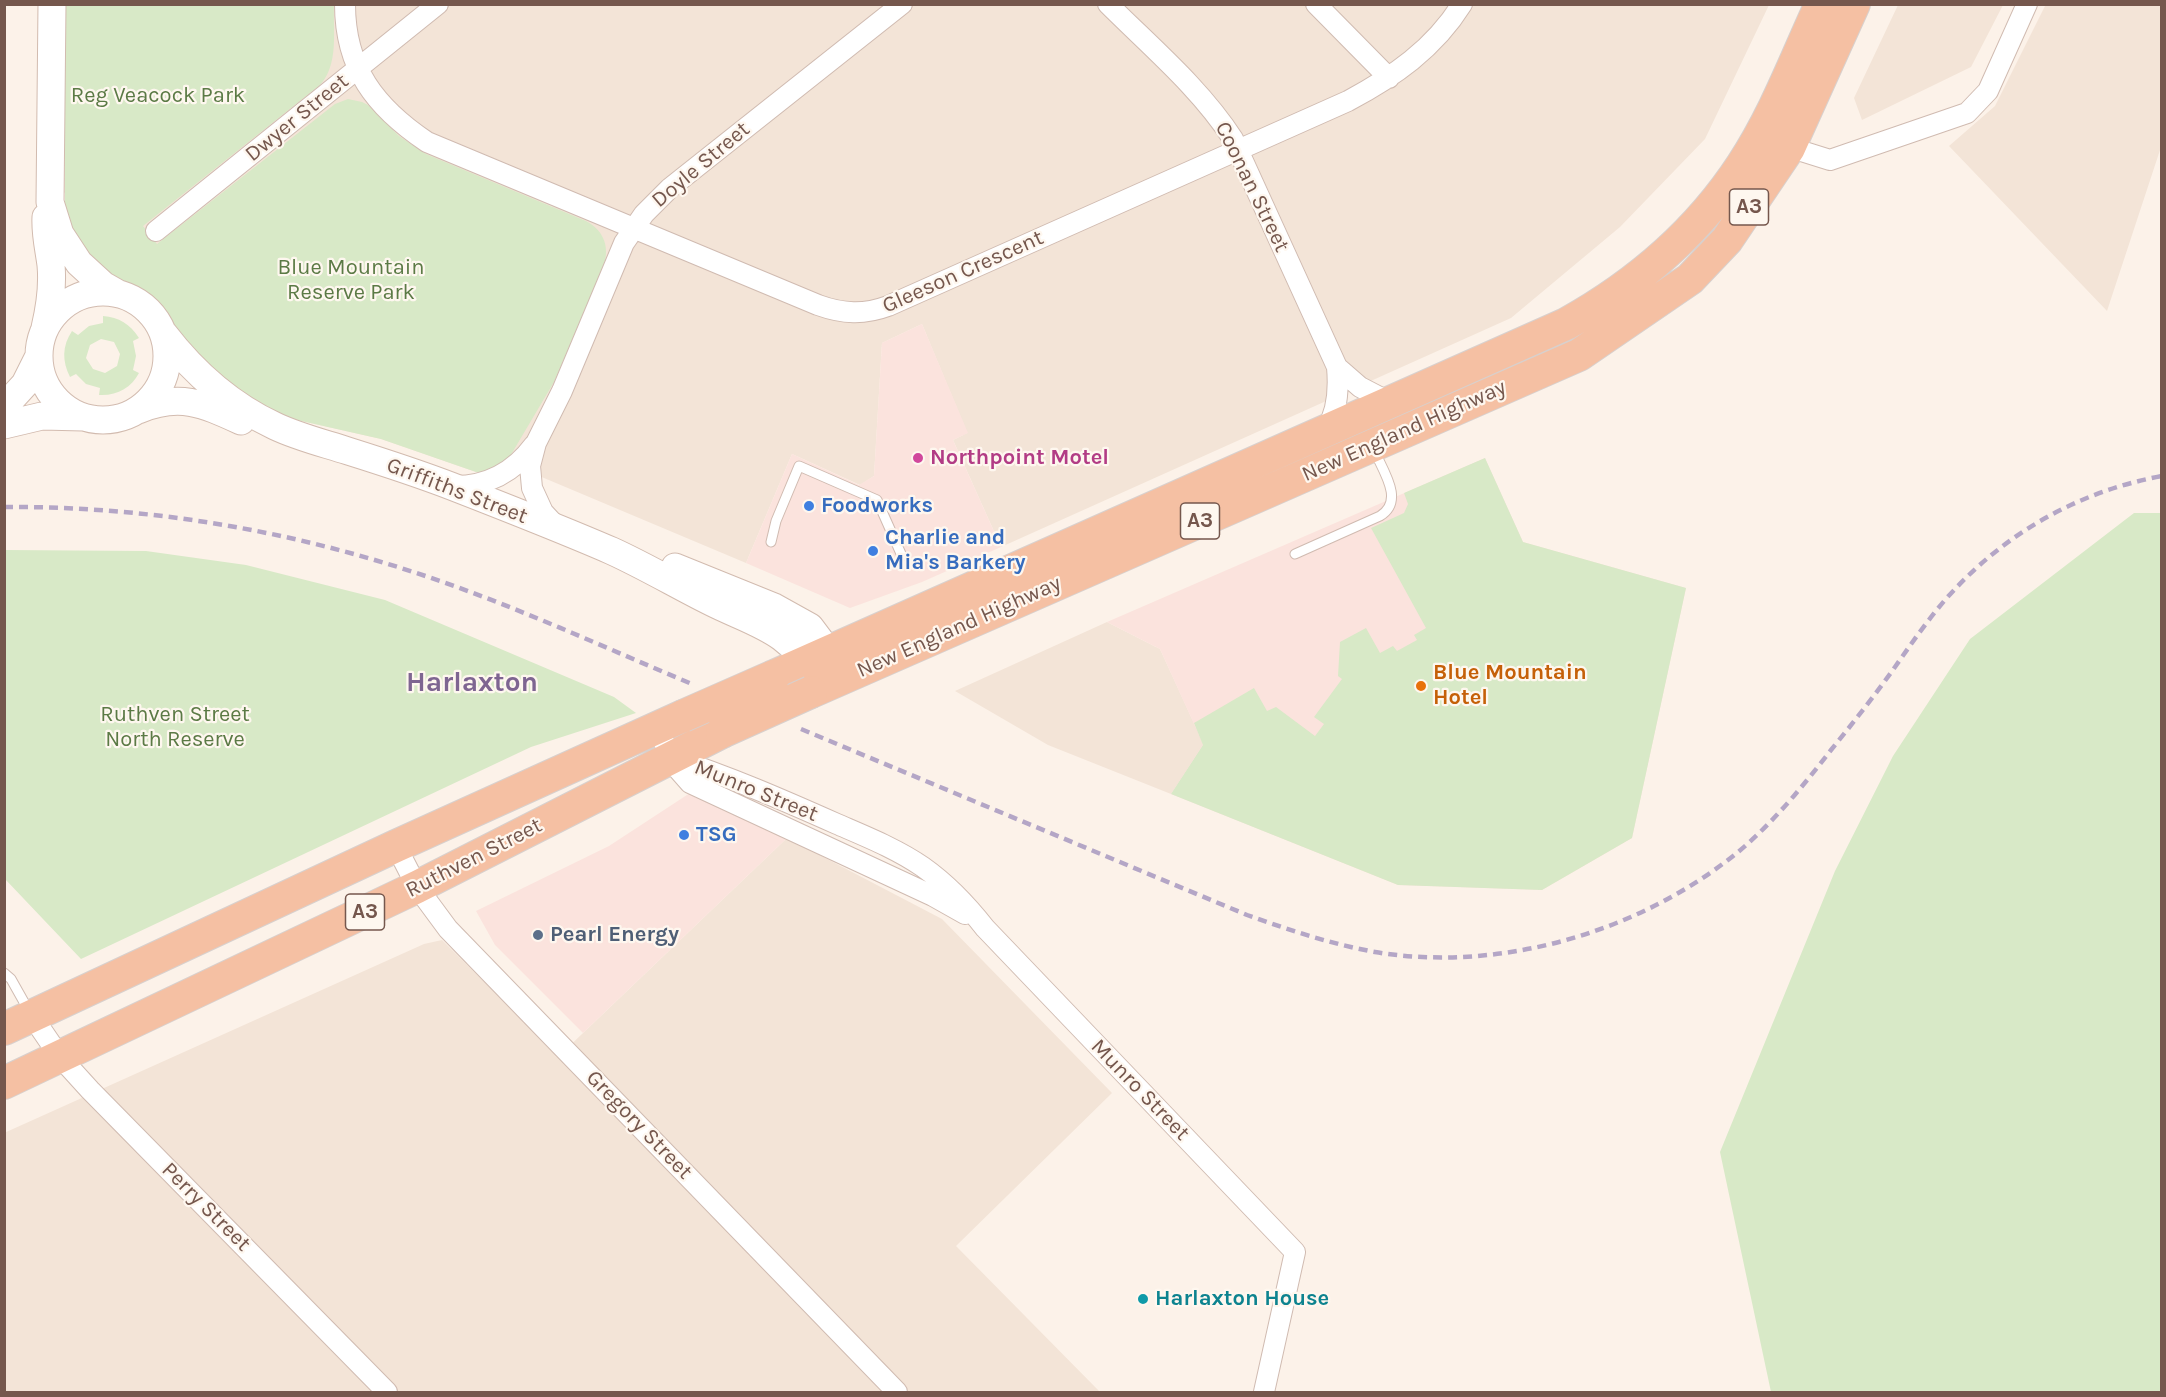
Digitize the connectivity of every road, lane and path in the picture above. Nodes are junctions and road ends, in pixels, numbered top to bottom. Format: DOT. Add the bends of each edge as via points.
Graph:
graph roads {
  1 [pos="52,4"];
  2 [pos="345,4"];
  3 [pos="438,4"];
  4 [pos="902,4"];
  5 [pos="1108,4"];
  6 [pos="1316,4"];
  7 [pos="1462,4"];
  8 [pos="1821,4"];
  9 [pos="1854,4"];
  10 [pos="2027,4"];
  11 [pos="357,69"];
  12 [pos="1389,78"];
  13 [pos="1760,135"];
  14 [pos="1789,148"];
  15 [pos="1238,149"];
  16 [pos="50,202"];
  17 [pos="633,228"];
  18 [pos="156,231"];
  19 [pos="117,293"];
  20 [pos="45,328"];
  21 [pos="164,334"];
  22 [pos="39,356"];
  23 [pos="1337,367"];
  24 [pos="4,407"];
  25 [pos="1387,407"];
  26 [pos="138,410"];
  27 [pos="90,418"];
  28 [pos="4,425"];
  29 [pos="1418,425"];
  30 [pos="300,436"];
  31 [pos="1356,439"];
  32 [pos="536,443"];
  33 [pos="1248,476"];
  34 [pos="1212,480"];
  35 [pos="450,486"];
  36 [pos="561,531"];
  37 [pos="771,542"];
  38 [pos="1295,554"];
  39 [pos="902,556"];
  40 [pos="821,675"];
  41 [pos="774,676"];
  42 [pos="670,722"];
  43 [pos="672,758"];
  44 [pos="396,846"];
  45 [pos="417,887"];
  46 [pos="4,973"];
  47 [pos="32,1016"];
  48 [pos="4,1029"];
  49 [pos="60,1057"];
  50 [pos="4,1083"];
  51 [pos="387,1392"];
  52 [pos="897,1392"];
  53 [pos="1264,1392"];
  1 -- 16 [label="main road"];
  2 -- 11 [label="street, Gleeson Crescent" via="345,29"];
  3 -- 11 [label="street, Dwyer Street"];
  4 -- 17 [label="street, Doyle Street" via="670,188"];
  5 -- 15 [label="street, Coonan Street" via="1215,112"];
  6 -- 12 [label="street"];
  7 -- 12 [label="street, Gleeson Crescent" via="1433,41"];
  8 -- 13 [label="highway, New England Highway / A3"];
  9 -- 14 [label="highway, New England Highway / A3"];
  10 -- 14 [label="street" via="1988,91 1967,113 1830,160"];
  11 -- 17 [label="street, Gleeson Crescent" via="387,109 427,141"];
  11 -- 18 [label="street, Dwyer Street"];
  12 -- 15 [label="street, Gleeson Crescent" via="1348,101"];
  13 -- 14 [label="street"];
  13 -- 25 [label="highway, New England Highway / A3" via="1716,201 1637,278 1566,324"];
  14 -- 29 [label="highway, New England Highway / A3" via="1727,240 1690,279 1579,355"];
  15 -- 17 [label="street, Gleeson Crescent" via="867,312 831,310"];
  15 -- 23 [label="street, Coonan Street"];
  16 -- 19 [label="main road" via="69,249 90,275"];
  16 -- 20 [label="main road" via="45,226 52,288"];
  17 -- 32 [label="street, Doyle Street"];
  19 -- 20 [label="main road" via="95,292 75,298 57,311"];
  19 -- 21 [label="main road" via="148,310"];
  20 -- 22 [label="main road"];
  21 -- 26 [label="main road" via="164,376 154,395"];
  21 -- 30 [label="main road, Griffiths Street" via="196,372 228,399"];
  22 -- 24 [label="main road" via="25,384"];
  22 -- 27 [label="main road" via="43,377 54,396 70,410"];
  23 -- 25 [label="street, Coonan Street"];
  23 -- 31 [label="street, Coonan Street" via="1335,411"];
  25 -- 29 [label="highway" via="1394,422 1405,428"];
  25 -- 31 [label="highway, New England Highway / A3"];
  26 -- 27 [label="main road" via="118,418"];
  26 -- 30 [label="main road, Griffiths Street" via="164,401 187,400 261,428"];
  27 -- 28 [label="main road" via="42,416"];
  29 -- 31 [label="highway, New England Highway / A3"];
  30 -- 35 [label="main road, Griffiths Street"];
  31 -- 34 [label="highway, New England Highway / A3"];
  31 -- 38 [label="lane" via="1392,492 1391,506 1380,516"];
  31 -- 40 [label="highway, New England Highway / A3"];
  32 -- 35 [label="street, Doyle Street" via="518,464 496,478"];
  32 -- 36 [label="street, Doyle Street" via="530,466 532,488 543,512"];
  33 -- 34 [label="lane"];
  34 -- 40 [label="highway, New England Highway / A3"];
  35 -- 36 [label="main road, Griffiths Street"];
  36 -- 40 [label="main road, Griffiths Street" via="765,626"];
  37 -- 39 [label="lane" via="799,466 877,500"];
  40 -- 41 [label="highway, New England Highway / A3"];
  40 -- 43 [label="highway, Ruthven Street / A3, bridge"];
  41 -- 42 [label="highway, Ruthven Street / A3, bridge"];
  42 -- 43 [label="street, Munro Street"];
  42 -- 44 [label="highway, Ruthven Street / A3"];
  43 -- 45 [label="highway, Ruthven Street / A3"];
  43 -- 53 [label="street, Munro Street" via="679,772 696,786 933,896 984,928 1295,1252"];
  44 -- 45 [label="street, Gregory Street"];
  44 -- 47 [label="highway, Ruthven Street / A3"];
  45 -- 49 [label="highway, Ruthven Street / A3"];
  45 -- 52 [label="street, Gregory Street" via="448,929"];
  46 -- 47 [label="lane"];
  47 -- 48 [label="highway, Ruthven Street / A3"];
  47 -- 49 [label="street, Perry Street"];
  49 -- 50 [label="highway, Ruthven Street / A3"];
  49 -- 51 [label="street, Perry Street"];
}
